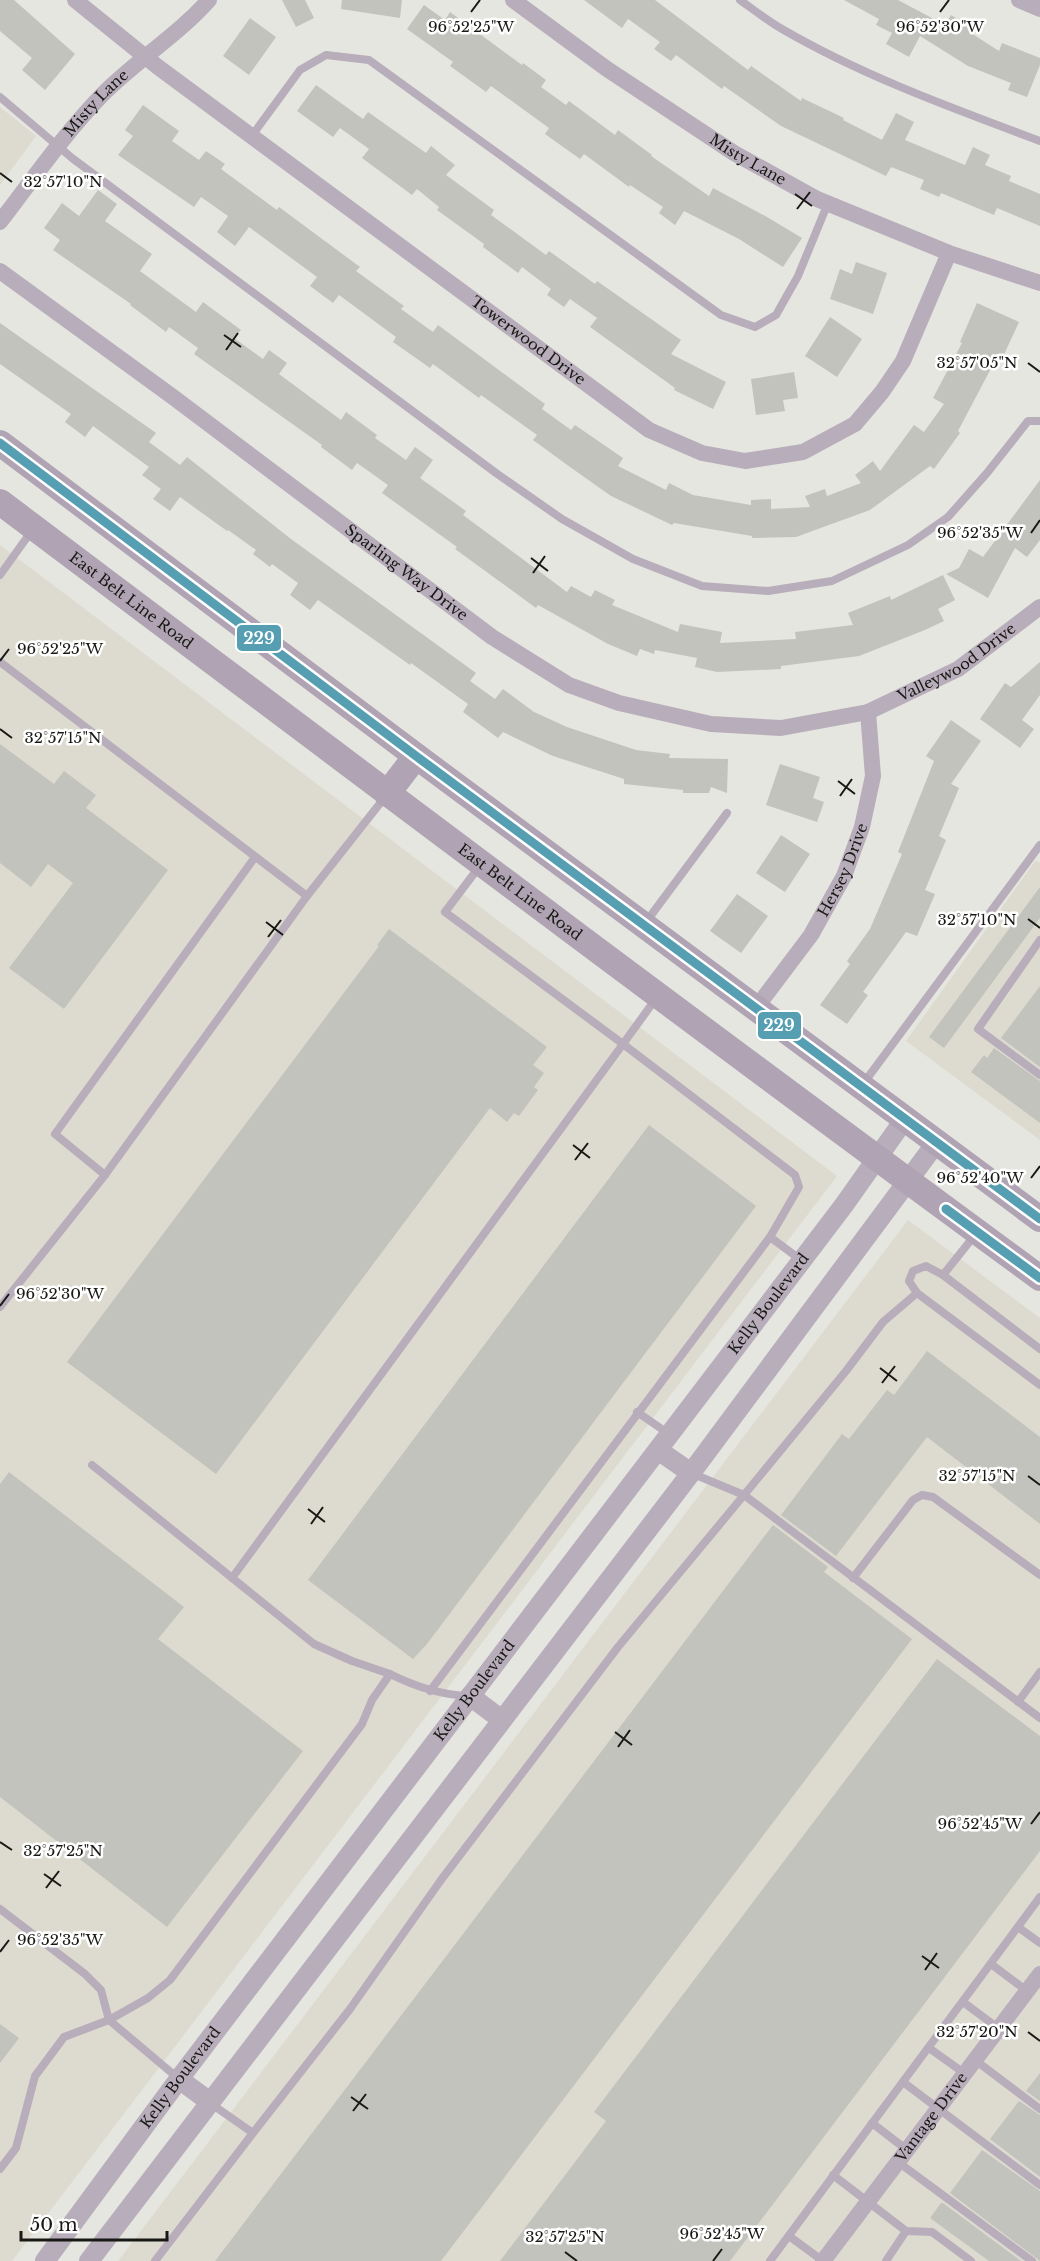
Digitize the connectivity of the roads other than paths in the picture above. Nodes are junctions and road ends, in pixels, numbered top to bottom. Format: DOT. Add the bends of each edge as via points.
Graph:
graph roads {
  1 [pos="75,0"];
  2 [pos="209,0"];
  3 [pos="513,0"];
  4 [pos="740,0"];
  5 [pos="1019,0"];
  6 [pos="1040,9"];
  7 [pos="144,56"];
  8 [pos="0,97"];
  9 [pos="251,137"];
  10 [pos="1040,141"];
  11 [pos="59,147"];
  12 [pos="828,203"];
  13 [pos="0,222"];
  14 [pos="949,253"];
  15 [pos="0,271"];
  16 [pos="1040,283"];
  17 [pos="1040,421"];
  18 [pos="0,443"];
  19 [pos="0,502"];
  20 [pos="34,528"];
  21 [pos="0,575"];
  22 [pos="1040,607"];
  23 [pos="0,662"];
  24 [pos="868,712"];
  25 [pos="416,756"];
  26 [pos="387,794"];
  27 [pos="727,813"];
  28 [pos="1040,844"];
  29 [pos="255,857"];
  30 [pos="482,864"];
  31 [pos="308,896"];
  32 [pos="644,925"];
  33 [pos="1040,940"];
  34 [pos="659,995"];
  35 [pos="756,1008"];
  36 [pos="623,1044"];
  37 [pos="1040,1076"];
  38 [pos="861,1087"];
  39 [pos="904,1120"];
  40 [pos="936,1143"];
  41 [pos="876,1159"];
  42 [pos="105,1175"];
  43 [pos="908,1182"];
  44 [pos="1040,1219"];
  45 [pos="977,1232"];
  46 [pos="770,1237"];
  47 [pos="801,1260"];
  48 [pos="944,1275"];
  49 [pos="1040,1278"];
  50 [pos="917,1293"];
  51 [pos="0,1307"];
  52 [pos="1040,1349"];
  53 [pos="1040,1385"];
  54 [pos="637,1412"];
  55 [pos="670,1434"];
  56 [pos="658,1450"];
  57 [pos="92,1465"];
  58 [pos="691,1473"];
  59 [pos="744,1495"];
  60 [pos="1040,1575"];
  61 [pos="232,1578"];
  62 [pos="854,1578"];
  63 [pos="1040,1672"];
  64 [pos="390,1674"];
  65 [pos="430,1691"];
  66 [pos="470,1696"];
  67 [pos="1018,1702"];
  68 [pos="1040,1718"];
  69 [pos="501,1720"];
  70 [pos="1040,1897"];
  71 [pos="0,1910"];
  72 [pos="1018,1927"];
  73 [pos="1040,1943"];
  74 [pos="990,1964"];
  75 [pos="1040,1974"];
  76 [pos="1027,1990"];
  77 [pos="963,2002"];
  78 [pos="109,2020"];
  79 [pos="998,2028"];
  80 [pos="929,2048"];
  81 [pos="975,2060"];
  82 [pos="964,2073"];
  83 [pos="179,2079"];
  84 [pos="903,2082"];
  85 [pos="210,2102"];
  86 [pos="938,2109"];
  87 [pos="1040,2109"];
  88 [pos="872,2123"];
  89 [pos="253,2133"];
  90 [pos="902,2156"];
  91 [pos="0,2169"];
  92 [pos="833,2175"];
  93 [pos="1040,2185"];
  94 [pos="867,2202"];
  95 [pos="906,2232"];
  96 [pos="789,2235"];
  97 [pos="45,2261"];
  98 [pos="89,2261"];
  99 [pos="155,2261"];
  100 [pos="770,2261"];
  101 [pos="823,2261"];
  102 [pos="886,2261"];
  103 [pos="971,2261"];
  104 [pos="1032,2261"];
  1 -- 7 [label="street, Towerwood Drive"];
  2 -- 7 [label="street, Misty Lane"];
  3 -- 12 [label="street, Misty Lane" via="607,69 734,153"];
  4 -- 10 [label="lane" via="781,28 847,62 921,96"];
  5 -- 6 [label="street"];
  7 -- 9 [label="street, Towerwood Drive"];
  7 -- 11 [label="street, Misty Lane" via="102,95"];
  8 -- 11 [label="lane"];
  9 -- 12 [label="lane" via="300,70 326,55 369,60 721,315 755,327 777,315"];
  9 -- 14 [label="street, Towerwood Drive" via="649,430 702,453 745,461 803,452 855,424 903,361"];
  11 -- 13 [label="street, Misty Lane"];
  11 -- 17 [label="lane" via="562,519 633,559 702,586 768,591 832,581 908,545 948,517 1028,421"];
  12 -- 14 [label="street, Misty Lane"];
  14 -- 16 [label="street, Misty Lane"];
  15 -- 24 [label="street, Sparling Way Drive" via="492,637 569,685 619,703 711,724 781,728"];
  18 -- 25 [label="main road"];
  19 -- 20 [label="main road, East Belt Line Road"];
  20 -- 21 [label="lane"];
  20 -- 26 [label="main road, East Belt Line Road"];
  22 -- 24 [label="street, Valleywood Drive" via="958,669"];
  23 -- 29 [label="lane"];
  24 -- 35 [label="street, Hersey Drive" via="873,776 862,827 844,876 811,935"];
  25 -- 26 [label="main road"];
  25 -- 32 [label="main road"];
  26 -- 30 [label="main road, East Belt Line Road"];
  26 -- 31 [label="lane"];
  27 -- 32 [label="lane"];
  28 -- 38 [label="lane"];
  29 -- 31 [label="lane"];
  29 -- 42 [label="lane" via="55,1134"];
  30 -- 34 [label="main road, East Belt Line Road"];
  30 -- 36 [label="lane" via="445,912"];
  31 -- 42 [label="lane"];
  32 -- 35 [label="main road"];
  33 -- 37 [label="lane" via="978,1029"];
  34 -- 36 [label="lane"];
  34 -- 41 [label="main road, East Belt Line Road"];
  35 -- 38 [label="main road"];
  36 -- 46 [label="lane" via="795,1175 799,1187"];
  36 -- 61 [label="lane"];
  38 -- 39 [label="main road"];
  39 -- 40 [label="main road"];
  39 -- 41 [label="street, Kelly Boulevard"];
  40 -- 43 [label="street"];
  40 -- 44 [label="main road"];
  41 -- 43 [label="main road, East Belt Line Road"];
  41 -- 47 [label="street, Kelly Boulevard"];
  42 -- 51 [label="lane"];
  43 -- 45 [label="main road, East Belt Line Road"];
  43 -- 58 [label="street"];
  45 -- 48 [label="lane"];
  45 -- 49 [label="main road, East Belt Line Road"];
  46 -- 47 [label="lane"];
  46 -- 54 [label="lane"];
  47 -- 55 [label="street, Kelly Boulevard"];
  48 -- 50 [label="lane" via="926,1266 913,1271 909,1281"];
  48 -- 52 [label="lane"];
  50 -- 53 [label="lane"];
  50 -- 59 [label="lane" via="883,1322"];
  54 -- 55 [label="lane"];
  54 -- 65 [label="lane"];
  55 -- 56 [label="street, Kelly Boulevard"];
  56 -- 58 [label="street"];
  56 -- 66 [label="street, Kelly Boulevard"];
  57 -- 61 [label="lane"];
  58 -- 59 [label="lane"];
  58 -- 69 [label="street"];
  59 -- 62 [label="lane"];
  59 -- 89 [label="lane" via="618,1647 441,1880 350,2009"];
  60 -- 62 [label="lane" via="933,1497 922,1495 913,1500"];
  61 -- 64 [label="lane" via="314,1644"];
  62 -- 67 [label="lane"];
  63 -- 67 [label="lane"];
  64 -- 65 [label="lane"];
  64 -- 78 [label="lane" via="372,1700 362,1724 170,1980"];
  65 -- 66 [label="lane"];
  66 -- 69 [label="street"];
  66 -- 83 [label="street, Kelly Boulevard"];
  67 -- 68 [label="lane"];
  69 -- 85 [label="street"];
  70 -- 72 [label="lane"];
  71 -- 78 [label="lane" via="101,1990"];
  72 -- 73 [label="lane"];
  72 -- 74 [label="lane"];
  74 -- 76 [label="lane"];
  74 -- 77 [label="lane"];
  75 -- 76 [label="street, Vantage Drive"];
  76 -- 79 [label="street, Vantage Drive"];
  77 -- 79 [label="lane"];
  77 -- 80 [label="lane"];
  78 -- 83 [label="lane"];
  78 -- 91 [label="lane" via="64,2037 35,2076 16,2148"];
  79 -- 81 [label="street, Vantage Drive"];
  80 -- 82 [label="lane"];
  80 -- 84 [label="lane"];
  81 -- 82 [label="street, Vantage Drive"];
  81 -- 87 [label="lane"];
  82 -- 86 [label="street, Vantage Drive"];
  83 -- 85 [label="street"];
  83 -- 97 [label="street, Kelly Boulevard"];
  84 -- 86 [label="lane"];
  84 -- 88 [label="lane"];
  85 -- 89 [label="lane"];
  85 -- 98 [label="street"];
  86 -- 90 [label="street, Vantage Drive"];
  86 -- 93 [label="lane"];
  88 -- 90 [label="lane"];
  88 -- 92 [label="lane"];
  89 -- 99 [label="lane"];
  90 -- 94 [label="street, Vantage Drive"];
  90 -- 104 [label="lane"];
  92 -- 94 [label="lane"];
  92 -- 96 [label="lane"];
  94 -- 95 [label="lane"];
  94 -- 101 [label="street, Vantage Drive"];
  95 -- 102 [label="lane"];
  95 -- 103 [label="lane" via="932,2232"];
  96 -- 100 [label="lane"];
  96 -- 101 [label="lane"];
}
